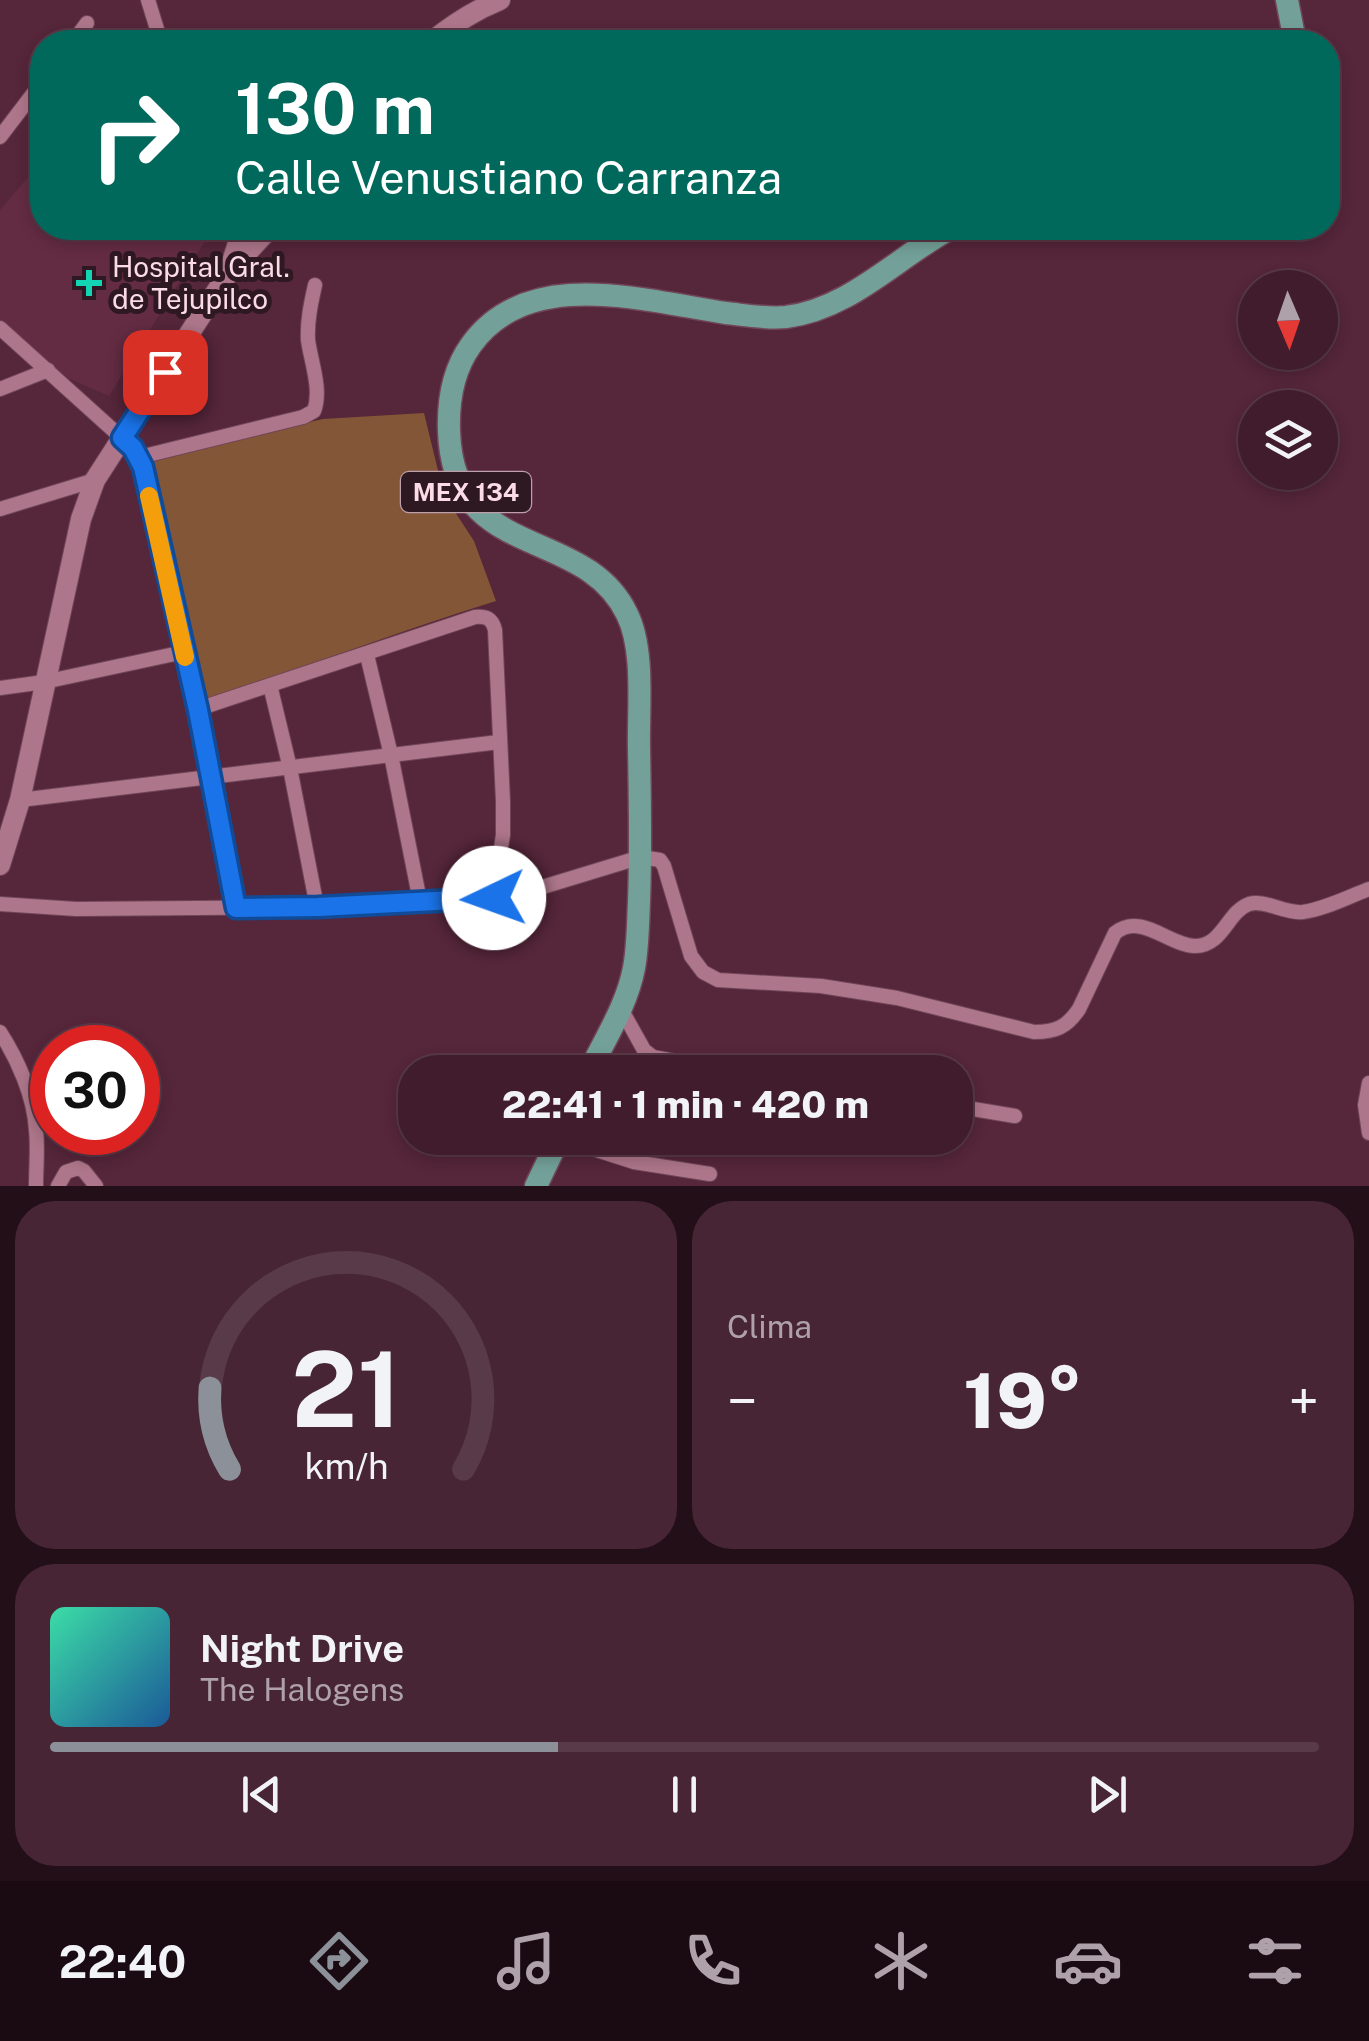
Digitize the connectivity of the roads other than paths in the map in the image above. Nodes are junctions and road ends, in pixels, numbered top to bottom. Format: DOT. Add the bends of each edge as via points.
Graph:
graph roads {
  1 [pos="148,0"];
  2 [pos="1287,0"];
  3 [pos="489,2"];
  4 [pos="87,23"];
  5 [pos="82,30"];
  6 [pos="157,30"];
  7 [pos="446,30"];
  8 [pos="1293,30"];
  9 [pos="30,98"];
  10 [pos="0,137"];
  11 [pos="235,240"];
  12 [pos="259,240"];
  13 [pos="933,240"];
  14 [pos="229,272"];
  15 [pos="315,285"];
  16 [pos="0,328"];
  17 [pos="48,370"];
  18 [pos="0,389"];
  19 [pos="122,438"];
  20 [pos="140,457"];
  21 [pos="94,480"];
  22 [pos="0,509"];
  23 [pos="184,652"];
  24 [pos="366,655"];
  25 [pos="44,682"];
  26 [pos="270,685"];
  27 [pos="0,688"];
  28 [pos="198,710"];
  29 [pos="499,742"];
  30 [pos="390,756"];
  31 [pos="290,768"];
  32 [pos="210,777"];
  33 [pos="20,800"];
  34 [pos="641,857"];
  35 [pos="0,865"];
  36 [pos="1369,889"];
  37 [pos="494,898"];
  38 [pos="420,901"];
  39 [pos="0,904"];
  40 [pos="318,907"];
  41 [pos="236,908"];
  42 [pos="620,1008"];
  43 [pos="0,1032"];
  44 [pos="597,1055"];
  45 [pos="650,1055"];
  46 [pos="1369,1082"];
  47 [pos="973,1109"];
  48 [pos="1015,1116"];
  49 [pos="1369,1133"];
  50 [pos="551,1155"];
  51 [pos="612,1155"];
  52 [pos="710,1174"];
  53 [pos="36,1186"];
  54 [pos="58,1186"];
  55 [pos="96,1186"];
  56 [pos="536,1186"];
  1 -- 6 [label="street"];
  2 -- 8 [label="main road"];
  3 -- 7 [label="street"];
  4 -- 5 [label="street"];
  9 -- 10 [label="street"];
  11 -- 14 [label="street"];
  12 -- 14 [label="street"];
  13 -- 34 [label="main road, MEX 134" via="852,294 785,317 568,294 528,301 494,320 470,346 448,404 459,481 478,512 587,568 629,617 638,654"];
  14 -- 19 [label="street"];
  15 -- 20 [label="street" via="308,330 314,411"];
  16 -- 17 [label="street"];
  17 -- 18 [label="street"];
  17 -- 19 [label="street"];
  19 -- 20 [label="street"];
  19 -- 21 [label="street"];
  20 -- 23 [label="street"];
  21 -- 22 [label="street"];
  21 -- 25 [label="street"];
  23 -- 25 [label="street"];
  23 -- 28 [label="street"];
  24 -- 26 [label="street"];
  24 -- 29 [label="street" via="482,617 492,622"];
  24 -- 30 [label="street"];
  25 -- 27 [label="street"];
  25 -- 33 [label="street"];
  26 -- 28 [label="street"];
  26 -- 31 [label="street"];
  28 -- 32 [label="street"];
  29 -- 30 [label="street"];
  29 -- 37 [label="street" via="503,835"];
  30 -- 31 [label="street"];
  30 -- 38 [label="street"];
  31 -- 32 [label="street"];
  31 -- 40 [label="street"];
  32 -- 33 [label="street"];
  32 -- 41 [label="street"];
  33 -- 35 [label="street"];
  34 -- 36 [label="street" via="662,863 691,956 718,980 897,998 1034,1032 1071,1020 1116,933 1126,926 1202,945 1248,904 1302,912"];
  34 -- 37 [label="street"];
  34 -- 42 [label="main road, MEX 134" via="638,945"];
  37 -- 38 [label="street"];
  38 -- 40 [label="street"];
  39 -- 41 [label="street"];
  40 -- 41 [label="street"];
  42 -- 44 [label="main road, MEX 134"];
  42 -- 45 [label="street"];
  43 -- 53 [label="street" via="33,1108"];
  46 -- 49 [label="street"];
  47 -- 48 [label="street"];
  50 -- 56 [label="main road"];
  51 -- 52 [label="street"];
  54 -- 55 [label="street" via="66,1172 78,1168"];
}
